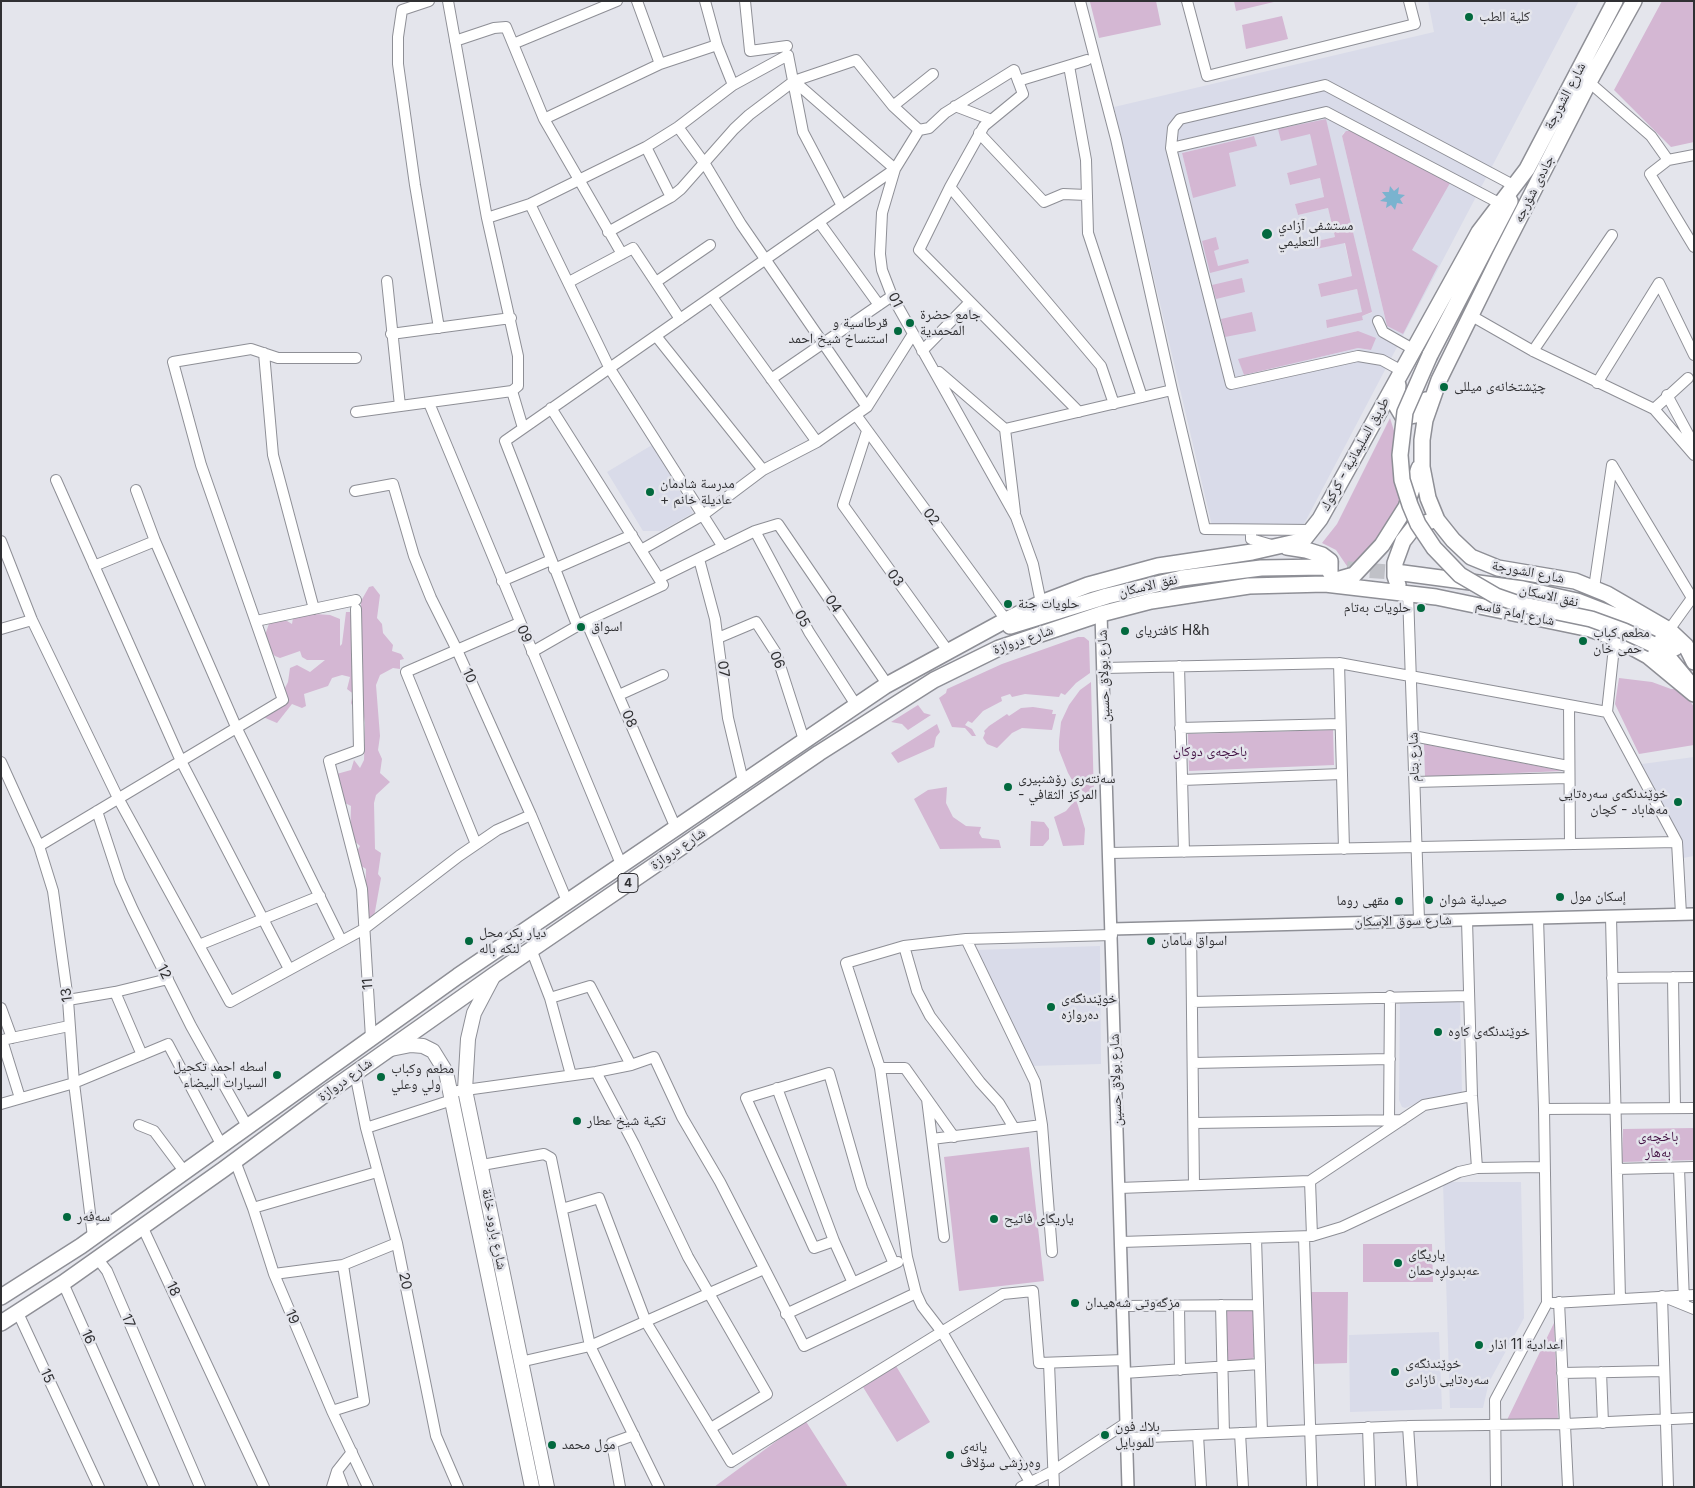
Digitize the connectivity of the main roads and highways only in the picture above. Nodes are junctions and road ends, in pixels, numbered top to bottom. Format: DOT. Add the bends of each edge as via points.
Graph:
graph roads {
  1 [pos="1616,1"];
  2 [pos="1634,1"];
  3 [pos="1527,169"];
  4 [pos="1402,370"];
  5 [pos="1439,380"];
  6 [pos="1422,457"];
  7 [pos="1438,520"];
  8 [pos="1275,546"];
  9 [pos="1324,567"];
  10 [pos="1403,573"];
  11 [pos="1298,583"];
  12 [pos="1318,583"];
  13 [pos="1408,593"];
  14 [pos="978,636"];
  15 [pos="1691,655"];
  16 [pos="1694,693"];
  17 [pos="608,873"];
  18 [pos="619,889"];
  19 [pos="494,975"];
  20 [pos="384,1052"];
  21 [pos="1,1297"];
  22 [pos="1,1323"];
  23 [pos="532,1487"];
  24 [pos="547,1487"];
  1 -- 3 [label="main road, شارع الشورجة"];
  2 -- 5 [label="main road, جادەی شۆرجە" via="1589,82"];
  3 -- 4 [label="main road, شارع الشورجة" via="1499,203 1461,262"];
  3 -- 16 [label="main road, bridge" via="1430,355 1404,412 1400,455 1402,480 1410,505 1434,548 1460,575 1496,596 1590,619 1652,644 1675,664"];
  4 -- 5 [label="main road" via="1395,399 1403,417 1418,413"];
  4 -- 8 [label="main road, طريق السليمانية - كركوك" via="1308,534 1296,542"];
  5 -- 6 [label="main road, شارع الشورجة" via="1425,420"];
  6 -- 7 [label="main road, شارع الشورجة" via="1427,492"];
  6 -- 12 [label="main road" via="1406,507 1375,553 1349,578"];
  7 -- 13 [label="main road" via="1414,528 1400,547 1395,578 1398,586"];
  7 -- 15 [label="main road, شارع الشورجة" via="1465,552 1483,562 1515,571 1565,578 1594,588 1669,630"];
  8 -- 11 [label="main road" via="1314,552 1330,562 1331,571 1324,579"];
  8 -- 14 [label="main road" via="1252,540 1124,574 1041,603"];
  9 -- 14 [label="main road, نفق الاسكان" via="1261,568 1182,578 1107,596"];
  10 -- 15 [label="main road, نفق الاسكان" via="1515,588 1577,601 1634,623"];
  11 -- 12 [label="main road, شارع دروازة / 4"];
  11 -- 18 [label="main road, شارع دروازة / 4" via="1183,595 1101,614 999,648 934,680 850,732"];
  12 -- 13 [label="main road, شارع إمام قاسم"];
  13 -- 16 [label="main road, شارع إمام قاسم" via="1558,622 1615,638 1648,656"];
  14 -- 17 [label="main road, شارع دروازة / 4" via="888,684"];
  17 -- 18 [label="main road"];
  17 -- 21 [label="main road, شارع دروازة / 4" via="93,1237"];
  18 -- 19 [label="main road, شارع دروازة / 4"];
  19 -- 20 [label="main road, شارع دروازة / 4"];
  19 -- 24 [label="main road, شارع بارود خانة" via="474,1013 468,1039 465,1090"];
  20 -- 22 [label="main road, شارع دروازة / 4" via="63,1283"];
  20 -- 23 [label="main road, شارع بارود خانة" via="411,1045 433,1051 446,1072"];
}
